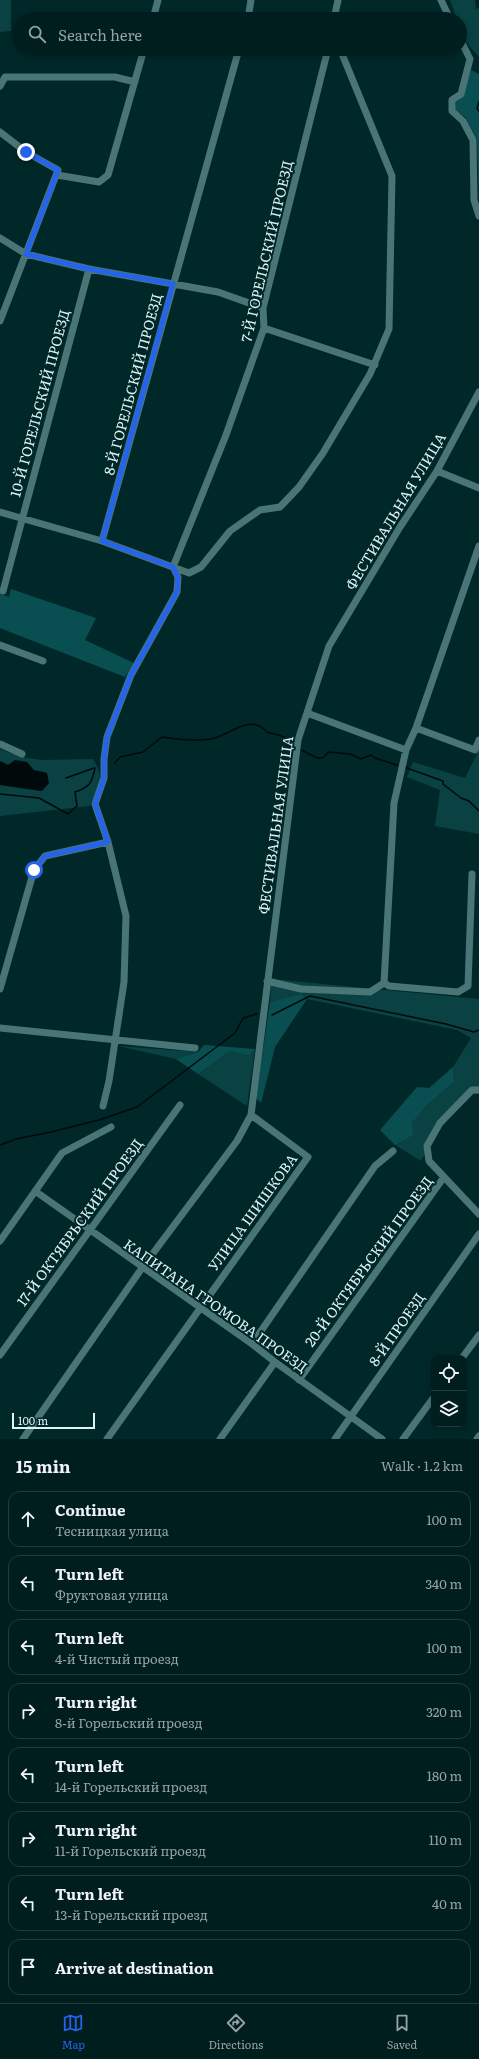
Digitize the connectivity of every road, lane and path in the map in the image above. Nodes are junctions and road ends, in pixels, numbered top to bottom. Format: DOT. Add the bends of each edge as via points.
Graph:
graph roads {
  1 [pos="158,0"];
  2 [pos="252,0"];
  3 [pos="338,0"];
  4 [pos="441,0"];
  5 [pos="155,12"];
  6 [pos="249,12"];
  7 [pos="335,12"];
  8 [pos="447,12"];
  9 [pos="467,53"];
  10 [pos="142,56"];
  11 [pos="237,56"];
  12 [pos="326,56"];
  13 [pos="343,56"];
  14 [pos="135,82"];
  15 [pos="0,86"];
  16 [pos="0,132"];
  17 [pos="57,175"];
  18 [pos="479,216"];
  19 [pos="0,238"];
  20 [pos="26,254"];
  21 [pos="89,269"];
  22 [pos="173,284"];
  23 [pos="263,308"];
  24 [pos="0,321"];
  25 [pos="264,328"];
  26 [pos="375,365"];
  27 [pos="479,392"];
  28 [pos="436,471"];
  29 [pos="479,488"];
  30 [pos="0,512"];
  31 [pos="22,518"];
  32 [pos="102,541"];
  33 [pos="479,546"];
  34 [pos="173,567"];
  35 [pos="3,591"];
  36 [pos="0,645"];
  37 [pos="43,661"];
  38 [pos="307,713"];
  39 [pos="416,728"];
  40 [pos="479,740"];
  41 [pos="0,744"];
  42 [pos="406,750"];
  43 [pos="22,754"];
  44 [pos="108,842"];
  45 [pos="472,874"];
  46 [pos="267,981"];
  47 [pos="384,983"];
  48 [pos="0,989"];
  49 [pos="0,1028"];
  50 [pos="115,1041"];
  51 [pos="195,1048"];
  52 [pos="479,1090"];
  53 [pos="180,1105"];
  54 [pos="102,1106"];
  55 [pos="251,1115"];
  56 [pos="111,1127"];
  57 [pos="393,1151"];
  58 [pos="444,1177"];
  59 [pos="35,1191"];
  60 [pos="479,1214"];
  61 [pos="89,1230"];
  62 [pos="479,1234"];
  63 [pos="0,1241"];
  64 [pos="142,1268"];
  65 [pos="200,1308"];
  66 [pos="479,1335"];
  67 [pos="252,1344"];
  68 [pos="0,1355"];
  69 [pos="464,1355"];
  70 [pos="275,1362"];
  71 [pos="299,1380"];
  72 [pos="431,1400"];
  73 [pos="352,1416"];
  74 [pos="479,1436"];
  75 [pos="23,1439"];
  76 [pos="107,1439"];
  77 [pos="220,1439"];
  78 [pos="335,1439"];
  79 [pos="382,1439"];
  80 [pos="403,1439"];
  81 [pos="477,1439"];
  1 -- 5 [label="street"];
  2 -- 6 [label="street"];
  3 -- 7 [label="street"];
  4 -- 8 [label="street"];
  9 -- 18 [label="street" via="470,59 461,94 452,100 452,111 463,121 473,140 474,200"];
  10 -- 14 [label="street"];
  11 -- 22 [label="street, 8-Й ГОРЕЛЬСКИЙ ПРОЕЗД"];
  12 -- 23 [label="street, 7-Й ГОРЕЛЬСКИЙ ПРОЕЗД"];
  13 -- 26 [label="street" via="392,176 389,329"];
  14 -- 15 [label="street" via="115,77 5,77"];
  14 -- 17 [label="street" via="108,175 99,182"];
  16 -- 17 [label="street" via="26,152 58,170"];
  17 -- 20 [label="street"];
  19 -- 20 [label="street"];
  20 -- 21 [label="street"];
  20 -- 24 [label="street"];
  21 -- 22 [label="street"];
  21 -- 31 [label="street, 10-Й ГОРЕЛЬСКИЙ ПРОЕЗД"];
  22 -- 23 [label="street" via="218,292"];
  22 -- 32 [label="street, 8-Й ГОРЕЛЬСКИЙ ПРОЕЗД"];
  23 -- 25 [label="street, 7-Й ГОРЕЛЬСКИЙ ПРОЕЗД"];
  25 -- 26 [label="street"];
  25 -- 34 [label="street, 7-Й ГОРЕЛЬСКИЙ ПРОЕЗД" via="226,435"];
  26 -- 34 [label="street" via="323,453 299,487 280,507 260,510 230,531 201,567 189,573"];
  27 -- 28 [label="street, ФЕСТИВАЛЬНАЯ УЛИЦА"];
  28 -- 29 [label="street"];
  28 -- 38 [label="street, ФЕСТИВАЛЬНАЯ УЛИЦА" via="329,646"];
  30 -- 31 [label="street"];
  31 -- 32 [label="street"];
  31 -- 35 [label="street, 10-Й ГОРЕЛЬСКИЙ ПРОЕЗД"];
  32 -- 34 [label="street"];
  33 -- 39 [label="street"];
  34 -- 44 [label="street" via="178,577 177,592 131,675 107,737 104,778 95,804"];
  36 -- 37 [label="street"];
  38 -- 42 [label="street"];
  38 -- 46 [label="street, ФЕСТИВАЛЬНАЯ УЛИЦА" via="298,740"];
  39 -- 40 [label="street" via="475,750"];
  39 -- 42 [label="street"];
  41 -- 43 [label="street"];
  42 -- 47 [label="street" via="394,803"];
  44 -- 48 [label="street" via="45,856 34,870"];
  44 -- 50 [label="street" via="126,916 124,982"];
  45 -- 47 [label="street" via="468,986 458,992 389,986"];
  46 -- 47 [label="street" via="301,989 370,992"];
  46 -- 55 [label="street, ФЕСТИВАЛЬНАЯ УЛИЦА"];
  49 -- 50 [label="street"];
  50 -- 51 [label="street"];
  50 -- 54 [label="street"];
  52 -- 58 [label="street" via="472,1090 440,1123 427,1146 430,1161"];
  53 -- 61 [label="street, 17-Й ОКТЯБРЬСКИЙ ПРОЕЗД"];
  55 -- 64 [label="street" via="237,1141"];
  55 -- 65 [label="street, УЛИЦА ШИШКОВА" via="308,1157"];
  56 -- 59 [label="street" via="62,1153"];
  57 -- 67 [label="street" via="375,1166"];
  58 -- 60 [label="street"];
  58 -- 71 [label="street, 20-Й ОКТЯБРЬСКИЙ ПРОЕЗД"];
  59 -- 61 [label="street, КАПИТАНА ГРОМОВА ПРОЕЗД"];
  59 -- 63 [label="street"];
  61 -- 64 [label="street, КАПИТАНА ГРОМОВА ПРОЕЗД"];
  61 -- 68 [label="street, 17-Й ОКТЯБРЬСКИЙ ПРОЕЗД"];
  62 -- 73 [label="street, 8-Й ПРОЕЗД"];
  64 -- 65 [label="street, КАПИТАНА ГРОМОВА ПРОЕЗД"];
  64 -- 75 [label="street"];
  65 -- 67 [label="street, КАПИТАНА ГРОМОВА ПРОЕЗД"];
  65 -- 76 [label="street, УЛИЦА ШИШКОВА"];
  66 -- 69 [label="street"];
  67 -- 70 [label="street, КАПИТАНА ГРОМОВА ПРОЕЗД"];
  70 -- 71 [label="street, КАПИТАНА ГРОМОВА ПРОЕЗД"];
  70 -- 77 [label="street"];
  71 -- 73 [label="street, КАПИТАНА ГРОМОВА ПРОЕЗД"];
  72 -- 80 [label="street"];
  73 -- 78 [label="street, 8-Й ПРОЕЗД"];
  73 -- 79 [label="street, КАПИТАНА ГРОМОВА ПРОЕЗД"];
  74 -- 81 [label="street"];
}
